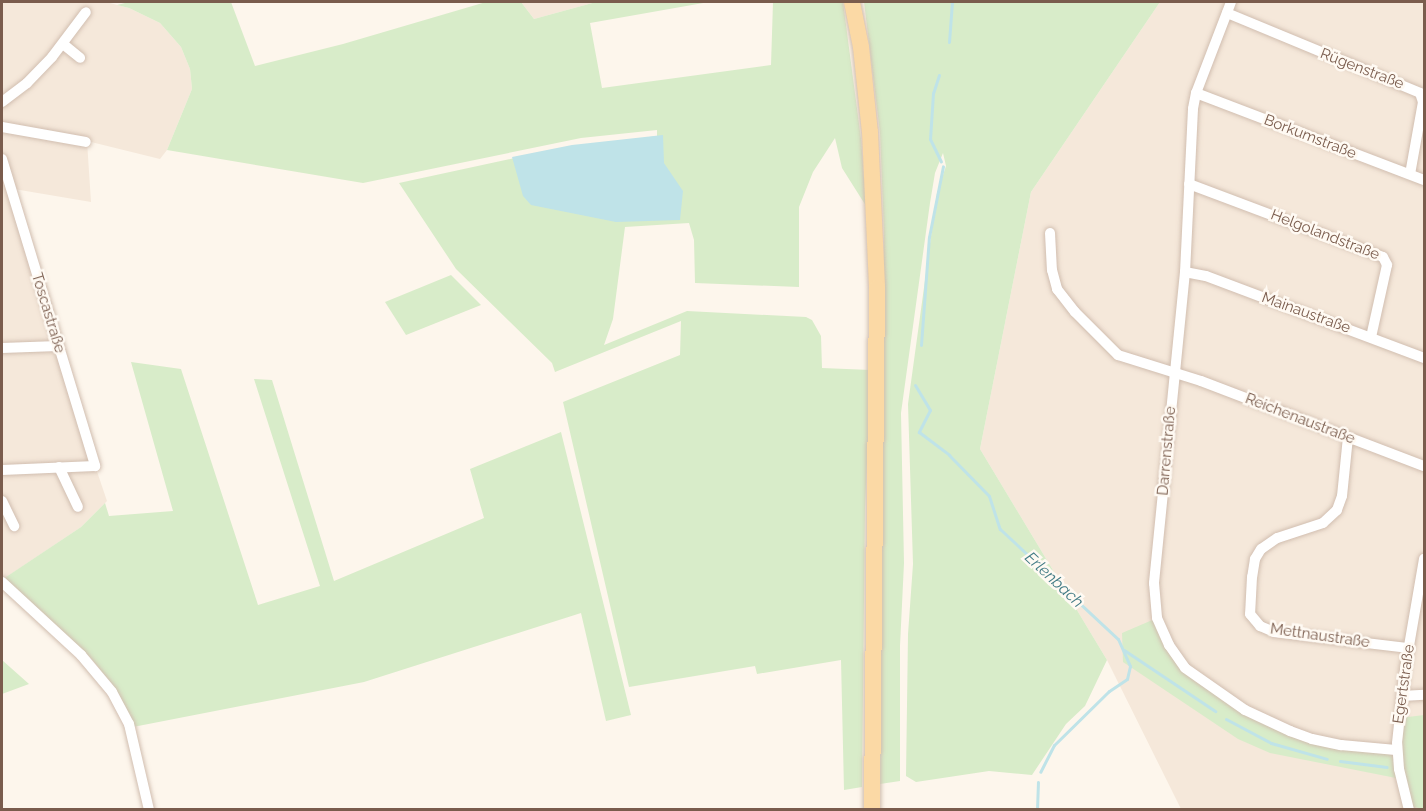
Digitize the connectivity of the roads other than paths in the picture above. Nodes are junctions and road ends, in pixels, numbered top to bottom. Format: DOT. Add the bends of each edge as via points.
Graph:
graph roads {
  1 [pos="852,2"];
  2 [pos="1231,2"];
  3 [pos="86,12"];
  4 [pos="1227,13"];
  5 [pos="63,44"];
  6 [pos="80,58"];
  7 [pos="1196,93"];
  8 [pos="2,102"];
  9 [pos="2,127"];
  10 [pos="86,142"];
  11 [pos="2,159"];
  12 [pos="1410,174"];
  13 [pos="1425,180"];
  14 [pos="1189,184"];
  15 [pos="1050,233"];
  16 [pos="1185,272"];
  17 [pos="1371,337"];
  18 [pos="58,346"];
  19 [pos="2,348"];
  20 [pos="1425,358"];
  21 [pos="1175,372"];
  22 [pos="1348,437"];
  23 [pos="1425,466"];
  24 [pos="59,467"];
  25 [pos="2,470"];
  26 [pos="2,501"];
  27 [pos="78,507"];
  28 [pos="14,526"];
  29 [pos="1425,559"];
  30 [pos="3,584"];
  31 [pos="1409,648"];
  32 [pos="1402,696"];
  33 [pos="1425,696"];
  34 [pos="1396,750"];
  35 [pos="149,810"];
  36 [pos="872,810"];
  37 [pos="1409,810"];
  1 -- 36 [label="main road" via="870,132 877,288"];
  2 -- 4 [label="street, Darrenstraße"];
  3 -- 5 [label="street"];
  4 -- 7 [label="street, Darrenstraße"];
  4 -- 12 [label="street, Rügenstraße" via="1420,93 1423,102"];
  5 -- 6 [label="street"];
  5 -- 8 [label="street"];
  7 -- 12 [label="street, Borkumstraße"];
  7 -- 14 [label="street, Darrenstraße"];
  9 -- 10 [label="street"];
  11 -- 18 [label="street, Toscastraße"];
  12 -- 13 [label="street, Borkumstraße"];
  14 -- 16 [label="street, Darrenstraße"];
  14 -- 17 [label="street, Helgolandstraße" via="1383,257 1387,265"];
  15 -- 21 [label="street, Reichenaustraße" via="1054,280 1075,312 1118,355"];
  16 -- 17 [label="street, Mainaustraße" via="1206,276"];
  16 -- 21 [label="street, Darrenstraße"];
  17 -- 20 [label="street, Mainaustraße"];
  18 -- 19 [label="street"];
  18 -- 24 [label="street, Toscastraße" via="95,466"];
  21 -- 22 [label="street, Reichenaustraße"];
  21 -- 34 [label="street, Darrenstraße" via="1154,583 1157,618 1169,645 1192,675 1268,722 1334,744"];
  22 -- 23 [label="street, Reichenaustraße"];
  22 -- 31 [label="street, Mettnaustraße" via="1337,510 1323,523 1277,538 1262,549 1255,559 1251,614 1260,626 1274,632"];
  24 -- 25 [label="street"];
  24 -- 27 [label="street"];
  26 -- 28 [label="street"];
  29 -- 31 [label="street, Egertstraße"];
  30 -- 35 [label="street" via="81,655 112,692 129,724"];
  31 -- 32 [label="street, Egertstraße"];
  32 -- 33 [label="street"];
  32 -- 34 [label="street, Egertstraße"];
  34 -- 37 [label="street, Egertstraße"];
}
